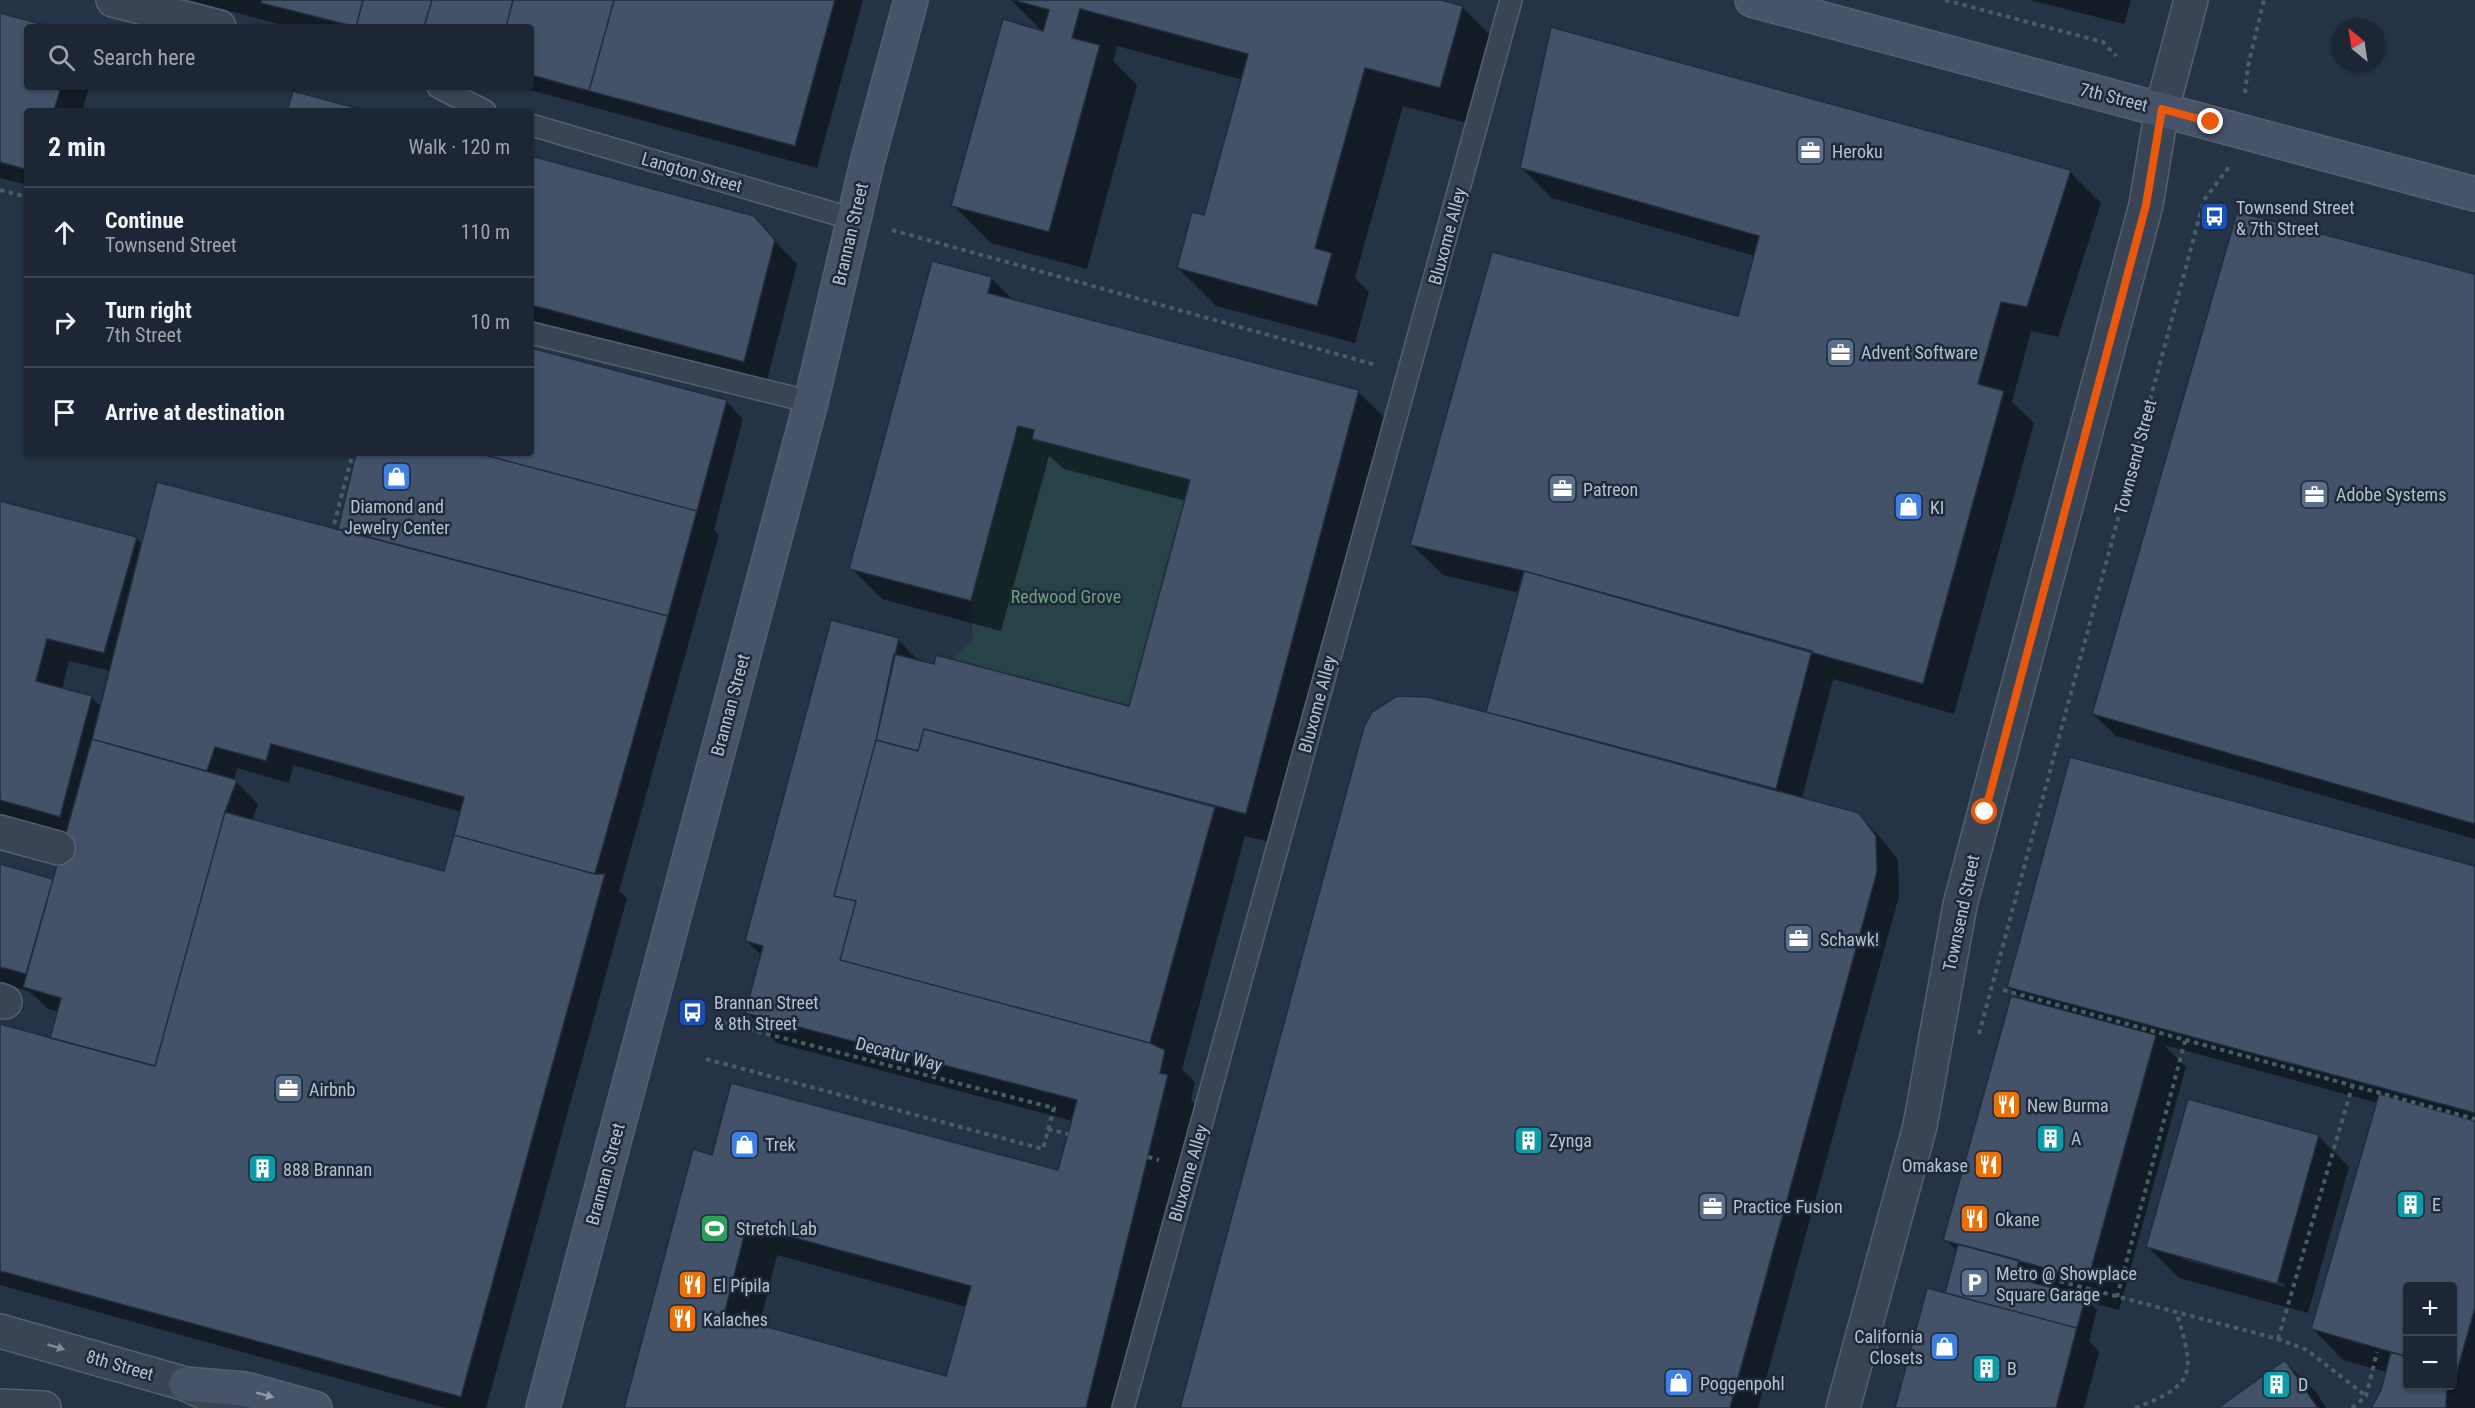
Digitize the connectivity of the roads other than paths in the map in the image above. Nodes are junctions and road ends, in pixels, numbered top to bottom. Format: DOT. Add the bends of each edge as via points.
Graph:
graph roads {
  1 [pos="113,0"];
  2 [pos="911,0"];
  3 [pos="1511,0"];
  4 [pos="2191,0"];
  5 [pos="1759,1"];
  6 [pos="207,24"];
  7 [pos="444,90"];
  8 [pos="479,108"];
  9 [pos="2162,109"];
  10 [pos="534,126"];
  11 [pos="2475,194"];
  12 [pos="853,219"];
  13 [pos="534,334"];
  14 [pos="811,402"];
  15 [pos="0,832"];
  16 [pos="58,848"];
  17 [pos="0,1331"];
  18 [pos="186,1384"];
  19 [pos="0,1406"];
  20 [pos="44,1408"];
  21 [pos="237,1408"];
  22 [pos="315,1408"];
  23 [pos="543,1408"];
  24 [pos="1123,1408"];
  25 [pos="1843,1408"];
  1 -- 6 [label="street"];
  2 -- 12 [label="main road, Brannan Street"];
  3 -- 24 [label="lane, Bluxome Alley"];
  4 -- 9 [label="street, Townsend Street"];
  5 -- 9 [label="main road, 7th Street"];
  7 -- 8 [label="lane"];
  9 -- 11 [label="main road, 7th Street"];
  9 -- 25 [label="street, Townsend Street" via="2151,186 1960,905 1920,1126"];
  10 -- 12 [label="lane, Langton Street"];
  12 -- 14 [label="main road, Brannan Street"];
  13 -- 14 [label="lane"];
  14 -- 23 [label="main road, Brannan Street"];
  15 -- 16 [label="street"];
  17 -- 18 [label="street, 8th Street, one-way"];
  18 -- 21 [label="street, 8th Street"];
  18 -- 22 [label="main road, one-way" via="245,1389"];
  19 -- 20 [label="street"];
}
